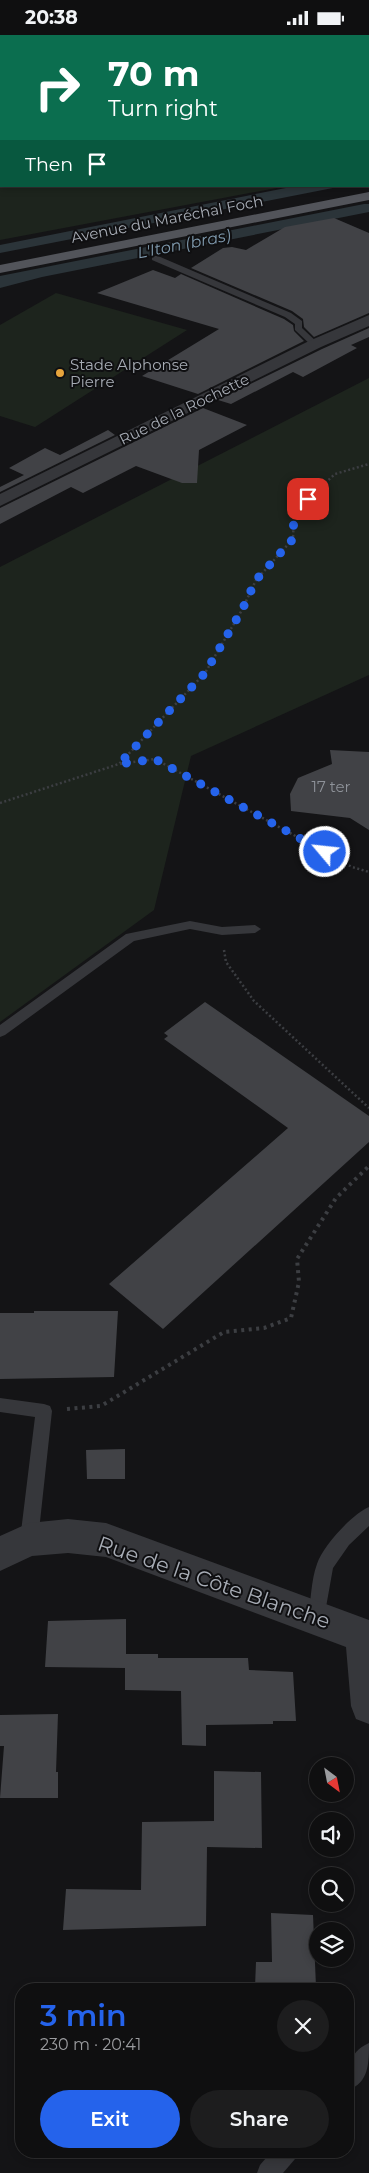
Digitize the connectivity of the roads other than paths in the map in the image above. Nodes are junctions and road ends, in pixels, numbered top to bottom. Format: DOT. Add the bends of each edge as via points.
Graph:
graph roads {
  1 [pos="369,189"];
  2 [pos="369,196"];
  3 [pos="154,257"];
  4 [pos="0,260"];
  5 [pos="0,269"];
  6 [pos="369,320"];
  7 [pos="316,344"];
  8 [pos="0,501"];
  9 [pos="254,929"];
  10 [pos="0,1032"];
  11 [pos="0,1405"];
  12 [pos="369,1515"];
  13 [pos="14,1547"];
  14 [pos="317,1618"];
  15 [pos="366,1636"];
  16 [pos="369,1706"];
  17 [pos="369,2054"];
  18 [pos="354,2073"];
  19 [pos="280,2158"];
  20 [pos="268,2173"];
  1 -- 4 [label="main road, Avenue du Maréchal Foch"];
  2 -- 5 [label="main road, Avenue du Maréchal Foch"];
  3 -- 7 [label="lane" via="288,315 299,323 301,333"];
  6 -- 7 [label="street, Rue de la Rochette"];
  7 -- 8 [label="street, Rue de la Rochette"];
  9 -- 10 [label="lane" via="222,931 190,925 130,937"];
  11 -- 13 [label="lane" via="44,1411"];
  12 -- 14 [label="lane" via="343,1539 325,1565"];
  13 -- 14 [label="street, Rue de la Côte Blanche" via="68,1536 106,1540"];
  14 -- 15 [label="street, Rue de la Côte Blanche"];
  15 -- 16 [label="street"];
  17 -- 18 [label="lane"];
  19 -- 20 [label="lane"];
}
